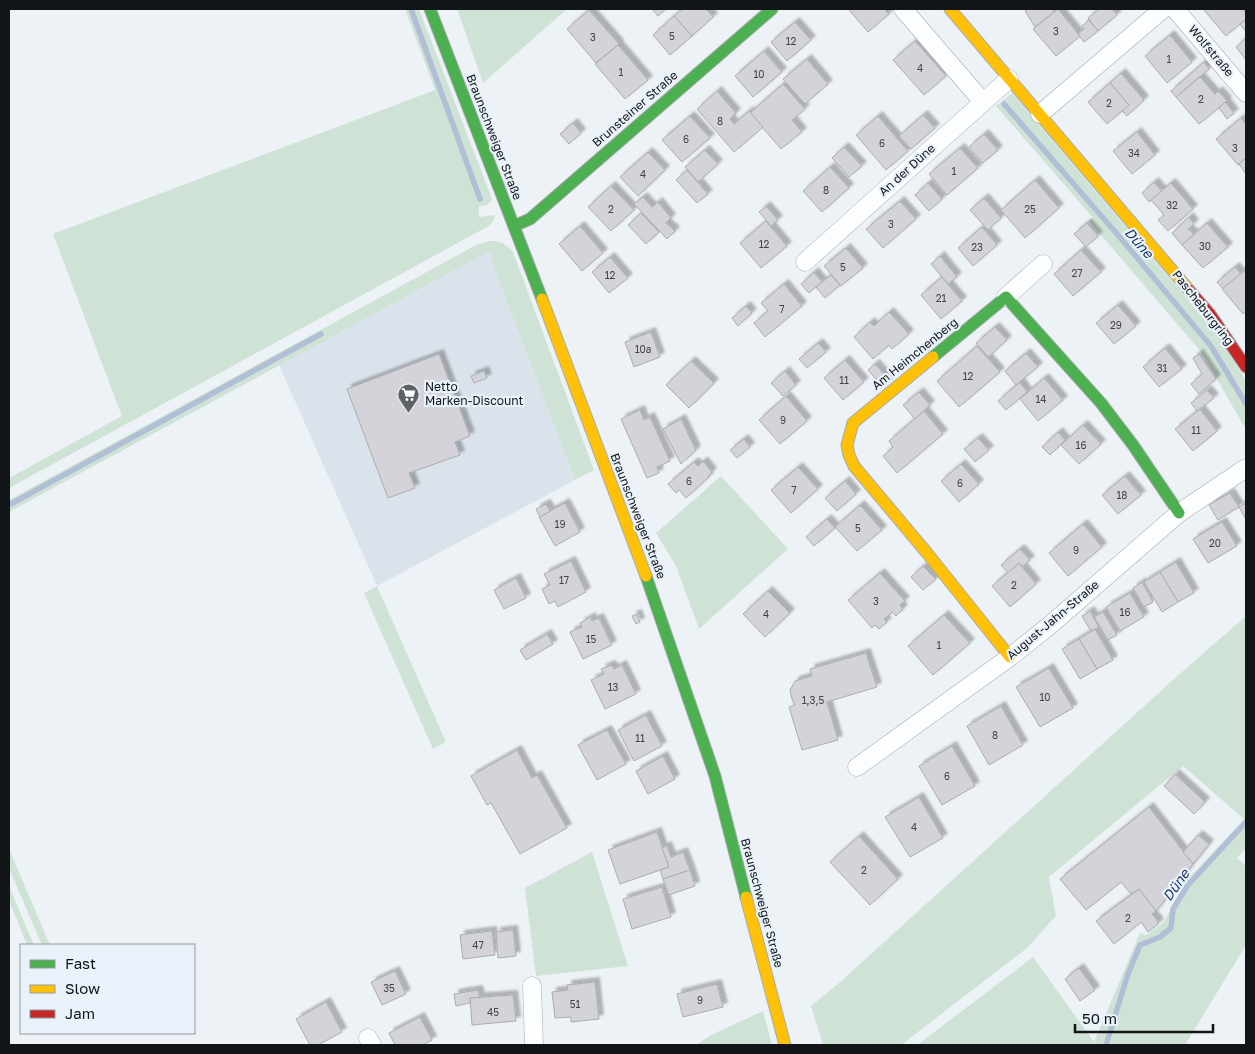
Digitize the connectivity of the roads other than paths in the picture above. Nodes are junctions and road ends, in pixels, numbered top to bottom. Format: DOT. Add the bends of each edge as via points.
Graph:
graph roads {
  1 [pos="430,9"];
  2 [pos="772,9"];
  3 [pos="902,9"];
  4 [pos="950,9"];
  5 [pos="1163,9"];
  6 [pos="1175,9"];
  7 [pos="1010,79"];
  8 [pos="1246,93"];
  9 [pos="983,102"];
  10 [pos="1040,114"];
  11 [pos="514,226"];
  12 [pos="805,262"];
  13 [pos="1043,264"];
  14 [pos="1006,297"];
  15 [pos="1246,367"];
  16 [pos="1246,468"];
  17 [pos="1179,512"];
  18 [pos="1010,657"];
  19 [pos="857,767"];
  20 [pos="532,986"];
  21 [pos="534,1045"];
  22 [pos="785,1045"];
  1 -- 11 [label="street, Braunschweiger Straße"];
  2 -- 11 [label="street, Brunsteiner Straße" via="530,220"];
  3 -- 9 [label="street"];
  4 -- 7 [label="street, Pascheburgring"];
  5 -- 10 [label="street"];
  6 -- 8 [label="street, Wolfstraße"];
  7 -- 9 [label="street, An der Düne"];
  7 -- 10 [label="street, Pascheburgring"];
  9 -- 12 [label="street, An der Düne"];
  10 -- 15 [label="street, Pascheburgring" via="1210,314"];
  11 -- 22 [label="street, Braunschweiger Straße" via="658,609 706,749"];
  13 -- 14 [label="street"];
  14 -- 17 [label="street" via="1106,409"];
  14 -- 18 [label="street, Am Heimchenberg" via="853,423 846,445 854,466"];
  16 -- 17 [label="street, August-Jahn-Straße"];
  17 -- 18 [label="street, August-Jahn-Straße"];
  18 -- 19 [label="street, August-Jahn-Straße"];
  20 -- 21 [label="street"];
}
